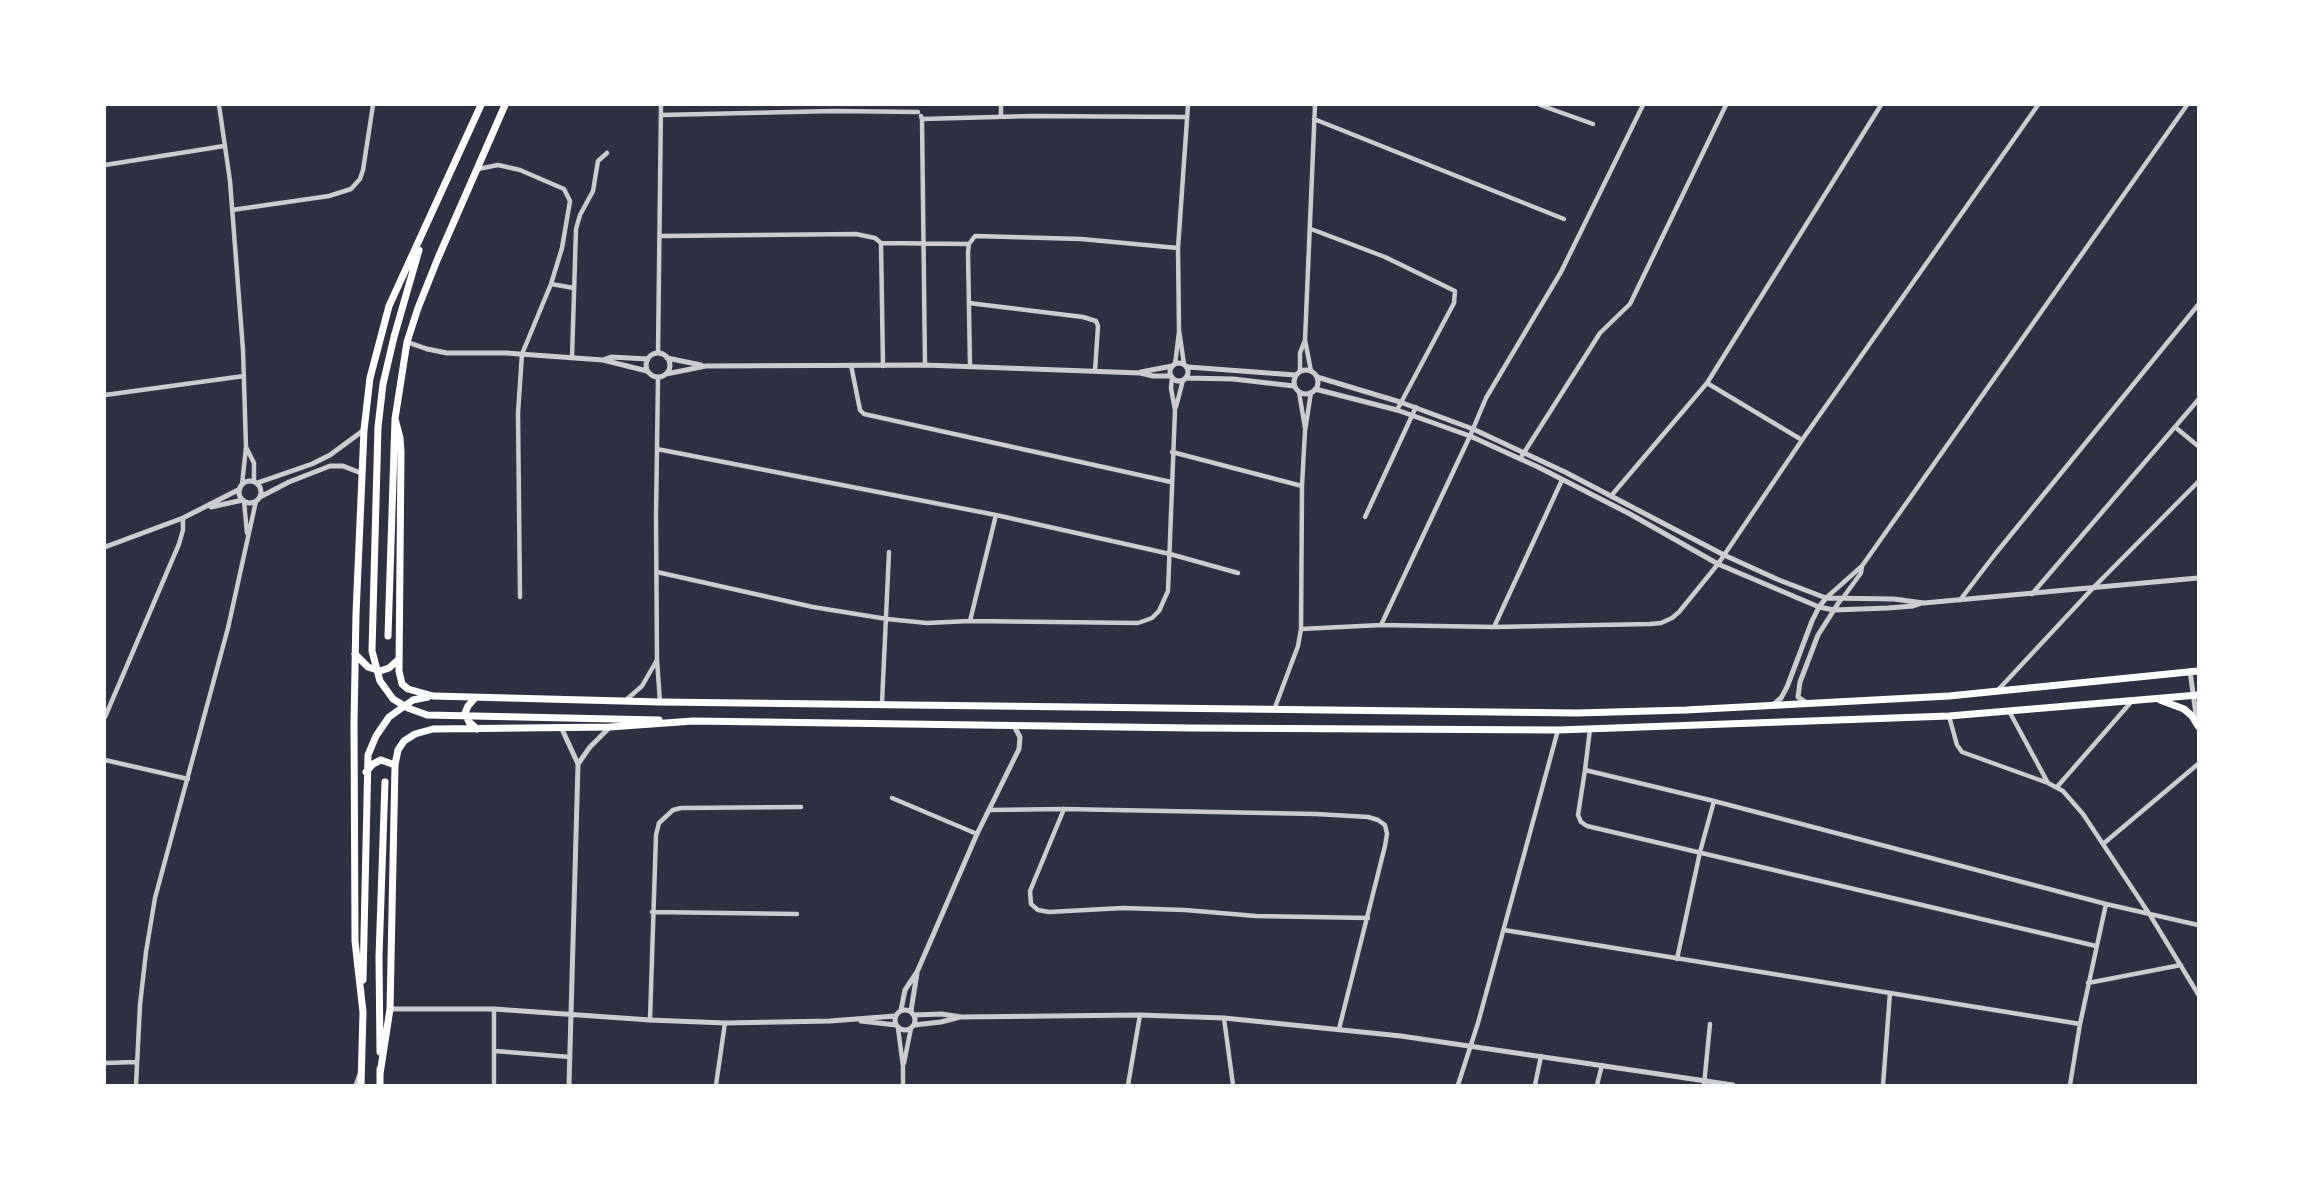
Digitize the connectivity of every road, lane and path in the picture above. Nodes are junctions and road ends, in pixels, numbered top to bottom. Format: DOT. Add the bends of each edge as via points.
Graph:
graph roads {
  1 [pos="219,105"];
  2 [pos="373,105"];
  3 [pos="481,105"];
  4 [pos="505,105"];
  5 [pos="661,105"];
  6 [pos="834,105"];
  7 [pos="918,105"];
  8 [pos="1001,105"];
  9 [pos="1188,105"];
  10 [pos="1315,105"];
  11 [pos="1540,105"];
  12 [pos="1643,105"];
  13 [pos="1726,105"];
  14 [pos="1881,105"];
  15 [pos="2038,105"];
  16 [pos="2187,105"];
  17 [pos="834,111"];
  18 [pos="918,112"];
  19 [pos="661,115"];
  20 [pos="1001,116"];
  21 [pos="1186,117"];
  22 [pos="922,119"];
  23 [pos="1314,119"];
  24 [pos="1593,124"];
  25 [pos="224,146"];
  26 [pos="607,153"];
  27 [pos="105,165"];
  28 [pos="477,169"];
  29 [pos="232,210"];
  30 [pos="1564,219"];
  31 [pos="425,227"];
  32 [pos="1311,229"];
  33 [pos="661,236"];
  34 [pos="881,243"];
  35 [pos="924,243"];
  36 [pos="969,244"];
  37 [pos="1178,248"];
  38 [pos="551,284"];
  39 [pos="574,288"];
  40 [pos="969,303"];
  41 [pos="2198,305"];
  42 [pos="1179,330"];
  43 [pos="1305,340"];
  44 [pos="407,342"];
  45 [pos="658,353"];
  46 [pos="522,354"];
  47 [pos="572,358"];
  48 [pos="667,358"];
  49 [pos="648,359"];
  50 [pos="603,360"];
  51 [pos="851,365"];
  52 [pos="925,365"];
  53 [pos="1174,365"];
  54 [pos="706,366"];
  55 [pos="883,366"];
  56 [pos="970,366"];
  57 [pos="1186,366"];
  58 [pos="647,370"];
  59 [pos="1095,371"];
  60 [pos="1311,371"];
  61 [pos="1140,372"];
  62 [pos="1298,373"];
  63 [pos="666,374"];
  64 [pos="244,376"];
  65 [pos="1172,376"];
  66 [pos="658,377"];
  67 [pos="1317,378"];
  68 [pos="1185,379"];
  69 [pos="1707,382"];
  70 [pos="1294,386"];
  71 [pos="1313,391"];
  72 [pos="1299,392"];
  73 [pos="105,395"];
  74 [pos="2198,400"];
  75 [pos="1401,402"];
  76 [pos="1416,407"];
  77 [pos="1175,410"];
  78 [pos="1397,410"];
  79 [pos="1413,415"];
  80 [pos="395,419"];
  81 [pos="2175,427"];
  82 [pos="1473,429"];
  83 [pos="364,430"];
  84 [pos="1305,431"];
  85 [pos="1470,436"];
  86 [pos="1802,440"];
  87 [pos="2198,446"];
  88 [pos="246,447"];
  89 [pos="657,449"];
  90 [pos="1172,452"];
  91 [pos="1523,452"];
  92 [pos="1520,459"];
  93 [pos="361,473"];
  94 [pos="1562,480"];
  95 [pos="256,482"];
  96 [pos="1171,482"];
  97 [pos="2198,482"];
  98 [pos="1302,486"];
  99 [pos="241,487"];
  100 [pos="1611,496"];
  101 [pos="258,499"];
  102 [pos="244,500"];
  103 [pos="207,508"];
  104 [pos="996,515"];
  105 [pos="1365,517"];
  106 [pos="183,518"];
  107 [pos="247,536"];
  108 [pos="105,547"];
  109 [pos="889,552"];
  110 [pos="1170,554"];
  111 [pos="1724,555"];
  112 [pos="1718,564"];
  113 [pos="1862,566"];
  114 [pos="657,572"];
  115 [pos="1238,573"];
  116 [pos="2198,578"];
  117 [pos="2093,588"];
  118 [pos="2032,594"];
  119 [pos="520,597"];
  120 [pos="1826,598"];
  121 [pos="1841,599"];
  122 [pos="1960,600"];
  123 [pos="1924,603"];
  124 [pos="1819,607"];
  125 [pos="1834,609"];
  126 [pos="887,619"];
  127 [pos="970,621"];
  128 [pos="1381,626"];
  129 [pos="1494,627"];
  130 [pos="1301,629"];
  131 [pos="387,636"];
  132 [pos="355,654"];
  133 [pos="399,659"];
  134 [pos="657,660"];
  135 [pos="2194,671"];
  136 [pos="1998,691"];
  137 [pos="2196,695"];
  138 [pos="433,696"];
  139 [pos="475,698"];
  140 [pos="2154,698"];
  141 [pos="626,700"];
  142 [pos="2133,701"];
  143 [pos="660,702"];
  144 [pos="882,704"];
  145 [pos="1809,704"];
  146 [pos="1772,706"];
  147 [pos="1274,710"];
  148 [pos="2009,711"];
  149 [pos="1949,716"];
  150 [pos="105,717"];
  151 [pos="693,721"];
  152 [pos="1014,726"];
  153 [pos="2198,726"];
  154 [pos="561,727"];
  155 [pos="610,727"];
  156 [pos="1590,729"];
  157 [pos="478,730"];
  158 [pos="1558,730"];
  159 [pos="105,760"];
  160 [pos="578,764"];
  161 [pos="2198,764"];
  162 [pos="395,765"];
  163 [pos="1585,770"];
  164 [pos="366,772"];
  165 [pos="188,780"];
  166 [pos="385,782"];
  167 [pos="2048,783"];
  168 [pos="2057,787"];
  169 [pos="892,798"];
  170 [pos="1714,801"];
  171 [pos="801,807"];
  172 [pos="1064,809"];
  173 [pos="989,810"];
  174 [pos="977,834"];
  175 [pos="2103,844"];
  176 [pos="1700,852"];
  177 [pos="2106,904"];
  178 [pos="652,912"];
  179 [pos="797,914"];
  180 [pos="2150,915"];
  181 [pos="1368,918"];
  182 [pos="2198,925"];
  183 [pos="1504,930"];
  184 [pos="2096,946"];
  185 [pos="1677,959"];
  186 [pos="2181,965"];
  187 [pos="917,972"];
  188 [pos="2088,983"];
  189 [pos="1890,993"];
  190 [pos="2198,994"];
  191 [pos="390,1009"];
  192 [pos="494,1009"];
  193 [pos="901,1010"];
  194 [pos="363,1011"];
  195 [pos="913,1013"];
  196 [pos="572,1014"];
  197 [pos="1140,1015"];
  198 [pos="895,1016"];
  199 [pos="962,1017"];
  200 [pos="1224,1018"];
  201 [pos="650,1020"];
  202 [pos="854,1020"];
  203 [pos="726,1023"];
  204 [pos="1710,1024"];
  205 [pos="2080,1024"];
  206 [pos="897,1026"];
  207 [pos="912,1027"];
  208 [pos="1339,1029"];
  209 [pos="1471,1046"];
  210 [pos="495,1051"];
  211 [pos="1541,1056"];
  212 [pos="570,1057"];
  213 [pos="136,1062"];
  214 [pos="105,1063"];
  215 [pos="1602,1065"];
  216 [pos="903,1066"];
  217 [pos="361,1072"];
  218 [pos="380,1074"];
  219 [pos="1704,1083"];
  220 [pos="136,1085"];
  221 [pos="356,1085"];
  222 [pos="361,1085"];
  223 [pos="380,1085"];
  224 [pos="494,1085"];
  225 [pos="569,1085"];
  226 [pos="716,1085"];
  227 [pos="903,1085"];
  228 [pos="1128,1085"];
  229 [pos="1233,1085"];
  230 [pos="1458,1085"];
  231 [pos="1534,1085"];
  232 [pos="1597,1085"];
  233 [pos="1733,1085"];
  234 [pos="1883,1085"];
  235 [pos="2070,1085"];
  1 -- 25 [label="street"];
  2 -- 29 [label="street" via="363,170 351,189 329,196"];
  3 -- 31 [label="main road"];
  4 -- 28 [label="main road"];
  5 -- 19 [label="street"];
  6 -- 17 [label="street"];
  7 -- 18 [label="street"];
  8 -- 20 [label="street"];
  9 -- 21 [label="street"];
  10 -- 23 [label="street"];
  11 -- 24 [label="street"];
  12 -- 82 [label="street" via="1561,272 1486,398"];
  13 -- 91 [label="street" via="1630,304 1600,333"];
  14 -- 69 [label="street"];
  15 -- 86 [label="street"];
  16 -- 113 [label="street"];
  17 -- 18 [label="street"];
  17 -- 19 [label="street"];
  18 -- 22 [label="street"];
  19 -- 33 [label="street"];
  20 -- 21 [label="street"];
  20 -- 22 [label="street"];
  21 -- 37 [label="street"];
  22 -- 35 [label="street"];
  23 -- 30 [label="street"];
  23 -- 32 [label="street"];
  25 -- 27 [label="street"];
  25 -- 29 [label="street"];
  26 -- 39 [label="street" via="598,161 593,191 577,222"];
  28 -- 38 [label="street" via="505,166 567,192 567,227"];
  28 -- 44 [label="main road"];
  29 -- 64 [label="street"];
  31 -- 83 [label="main road" via="385,317 370,378"];
  31 -- 151 [label="main road" via="393,337 378,428 372,651 380,681 393,699 428,715"];
  32 -- 43 [label="street"];
  32 -- 75 [label="street" via="1385,257 1455,291 1454,303"];
  33 -- 34 [label="street" via="856,234"];
  33 -- 45 [label="street"];
  34 -- 35 [label="street"];
  34 -- 55 [label="street"];
  35 -- 36 [label="street"];
  35 -- 52 [label="street"];
  36 -- 37 [label="street" via="981,235"];
  36 -- 40 [label="street"];
  37 -- 42 [label="street"];
  38 -- 39 [label="street"];
  38 -- 46 [label="street"];
  39 -- 47 [label="street"];
  40 -- 56 [label="street"];
  40 -- 59 [label="street" via="1096,321"];
  41 -- 122 [label="street"];
  42 -- 53 [label="street"];
  42 -- 57 [label="street"];
  43 -- 60 [label="street"];
  43 -- 62 [label="street"];
  44 -- 46 [label="street" via="447,353"];
  44 -- 80 [label="main road"];
  45 -- 48 [label="street"];
  45 -- 49 [label="street"];
  46 -- 47 [label="street"];
  46 -- 119 [label="street" via="518,413"];
  47 -- 50 [label="street"];
  48 -- 54 [label="street"];
  48 -- 63 [label="street"];
  49 -- 50 [label="street"];
  49 -- 58 [label="street"];
  50 -- 58 [label="street"];
  51 -- 54 [label="street"];
  51 -- 55 [label="street"];
  51 -- 96 [label="street" via="864,414"];
  52 -- 55 [label="street"];
  52 -- 56 [label="street"];
  53 -- 57 [label="street"];
  53 -- 61 [label="street"];
  53 -- 65 [label="street"];
  54 -- 63 [label="street"];
  56 -- 59 [label="street"];
  57 -- 62 [label="street"];
  57 -- 68 [label="street"];
  58 -- 66 [label="street"];
  59 -- 61 [label="street"];
  60 -- 62 [label="street"];
  60 -- 67 [label="street"];
  61 -- 65 [label="street"];
  62 -- 70 [label="street"];
  63 -- 66 [label="street"];
  64 -- 73 [label="street"];
  64 -- 88 [label="street"];
  65 -- 68 [label="street" via="1179,381"];
  65 -- 77 [label="street"];
  66 -- 89 [label="street"];
  67 -- 71 [label="street"];
  67 -- 75 [label="street"];
  68 -- 70 [label="street" via="1233,379"];
  68 -- 77 [label="street"];
  69 -- 86 [label="street"];
  69 -- 100 [label="street"];
  70 -- 72 [label="street"];
  71 -- 72 [label="street"];
  71 -- 78 [label="street"];
  71 -- 84 [label="street"];
  72 -- 84 [label="street"];
  74 -- 81 [label="street"];
  75 -- 76 [label="street"];
  75 -- 78 [label="street"];
  76 -- 79 [label="street"];
  76 -- 82 [label="street"];
  77 -- 90 [label="street"];
  78 -- 79 [label="street"];
  79 -- 85 [label="street"];
  79 -- 105 [label="street"];
  80 -- 131 [label="main road"];
  80 -- 133 [label="main road" via="401,452"];
  81 -- 87 [label="street"];
  81 -- 118 [label="street"];
  82 -- 85 [label="street"];
  82 -- 91 [label="street"];
  83 -- 93 [label="main road"];
  83 -- 95 [label="street" via="325,458"];
  84 -- 98 [label="street"];
  85 -- 92 [label="street"];
  85 -- 128 [label="street"];
  86 -- 111 [label="street"];
  88 -- 95 [label="street" via="254,463"];
  88 -- 99 [label="street"];
  89 -- 104 [label="street"];
  89 -- 114 [label="street"];
  90 -- 96 [label="street"];
  90 -- 98 [label="street"];
  91 -- 92 [label="street"];
  91 -- 100 [label="street"];
  92 -- 94 [label="street"];
  93 -- 101 [label="street" via="330,466 283,484"];
  93 -- 132 [label="main road"];
  94 -- 112 [label="street"];
  94 -- 129 [label="street"];
  95 -- 99 [label="street" via="248,481"];
  95 -- 101 [label="street" via="261,487"];
  96 -- 110 [label="street"];
  97 -- 117 [label="street"];
  98 -- 130 [label="street"];
  99 -- 102 [label="street"];
  99 -- 103 [label="street"];
  100 -- 111 [label="street"];
  101 -- 102 [label="street" via="252,503"];
  101 -- 107 [label="street"];
  102 -- 103 [label="street"];
  102 -- 107 [label="street"];
  103 -- 106 [label="street"];
  104 -- 110 [label="street"];
  104 -- 127 [label="street"];
  106 -- 108 [label="street"];
  106 -- 150 [label="street" via="179,544"];
  107 -- 165 [label="street" via="228,628"];
  109 -- 126 [label="street"];
  110 -- 115 [label="street"];
  110 -- 127 [label="street" via="1164,604 1145,621"];
  111 -- 112 [label="street"];
  111 -- 120 [label="street"];
  112 -- 124 [label="street"];
  112 -- 129 [label="street" via="1679,612 1661,622"];
  113 -- 120 [label="street"];
  113 -- 121 [label="street"];
  114 -- 126 [label="street" via="813,608"];
  114 -- 134 [label="street"];
  116 -- 117 [label="street"];
  117 -- 118 [label="street"];
  117 -- 136 [label="street"];
  118 -- 122 [label="street"];
  120 -- 121 [label="street"];
  120 -- 124 [label="street"];
  121 -- 123 [label="street"];
  121 -- 125 [label="street"];
  122 -- 123 [label="street"];
  123 -- 125 [label="street"];
  124 -- 125 [label="street"];
  124 -- 146 [label="street" via="1787,687"];
  125 -- 145 [label="street" via="1818,635 1800,682 1798,697"];
  126 -- 127 [label="street" via="927,623"];
  126 -- 144 [label="street"];
  128 -- 129 [label="street"];
  128 -- 130 [label="street"];
  130 -- 147 [label="street"];
  132 -- 133 [label="main road" via="368,667 380,670"];
  132 -- 194 [label="main road" via="355,941"];
  133 -- 138 [label="main road" via="402,684 414,693"];
  134 -- 141 [label="street" via="642,686"];
  134 -- 143 [label="street"];
  135 -- 136 [label="main road"];
  135 -- 137 [label="street"];
  136 -- 145 [label="main road"];
  137 -- 140 [label="main road"];
  137 -- 153 [label="street"];
  138 -- 139 [label="main road"];
  138 -- 164 [label="main road" via="413,700 389,717 368,755"];
  139 -- 141 [label="main road"];
  139 -- 157 [label="main road" via="465,713"];
  140 -- 142 [label="main road"];
  140 -- 153 [label="main road" via="2184,709"];
  141 -- 143 [label="main road"];
  142 -- 148 [label="main road"];
  142 -- 168 [label="street"];
  143 -- 144 [label="main road"];
  144 -- 147 [label="main road"];
  145 -- 146 [label="main road"];
  146 -- 147 [label="main road" via="1577,713"];
  148 -- 149 [label="main road"];
  148 -- 167 [label="street"];
  149 -- 156 [label="main road"];
  149 -- 167 [label="street" via="1962,752"];
  151 -- 152 [label="main road"];
  151 -- 155 [label="main road"];
  152 -- 158 [label="main road"];
  152 -- 173 [label="street" via="1020,737 1019,749"];
  154 -- 155 [label="main road"];
  154 -- 157 [label="main road"];
  154 -- 160 [label="street"];
  155 -- 160 [label="street"];
  156 -- 158 [label="main road"];
  156 -- 163 [label="street"];
  157 -- 162 [label="main road" via="433,729 415,734 398,750"];
  158 -- 183 [label="street"];
  159 -- 165 [label="street"];
  160 -- 196 [label="street"];
  161 -- 175 [label="street"];
  162 -- 164 [label="main road" via="381,760"];
  162 -- 191 [label="main road"];
  163 -- 170 [label="street"];
  163 -- 176 [label="street" via="1578,815 1581,822"];
  164 -- 194 [label="main road"];
  165 -- 213 [label="street" via="149,929"];
  166 -- 218 [label="main road"];
  167 -- 168 [label="street"];
  168 -- 175 [label="street" via="2083,814"];
  169 -- 174 [label="street"];
  170 -- 176 [label="street"];
  170 -- 177 [label="street"];
  171 -- 178 [label="street" via="673,810 659,824 656,835"];
  172 -- 173 [label="street"];
  172 -- 181 [label="street" via="1316,814 1378,820 1385,825 1387,834"];
  172 -- 181 [label="street" via="1029,891 1031,904 1038,910 1123,908"];
  173 -- 174 [label="street"];
  174 -- 187 [label="street"];
  175 -- 180 [label="street"];
  176 -- 184 [label="street"];
  176 -- 185 [label="street"];
  177 -- 180 [label="street"];
  177 -- 184 [label="street"];
  178 -- 179 [label="street"];
  178 -- 201 [label="street"];
  180 -- 182 [label="street"];
  180 -- 186 [label="street"];
  181 -- 208 [label="street"];
  183 -- 185 [label="street"];
  183 -- 209 [label="street"];
  184 -- 188 [label="street"];
  185 -- 189 [label="street"];
  186 -- 188 [label="street"];
  186 -- 190 [label="street"];
  187 -- 193 [label="street" via="905,990"];
  187 -- 195 [label="street"];
  188 -- 205 [label="street"];
  189 -- 205 [label="street"];
  189 -- 234 [label="street"];
  191 -- 192 [label="street"];
  191 -- 218 [label="main road"];
  192 -- 196 [label="street"];
  192 -- 210 [label="street"];
  193 -- 195 [label="street"];
  193 -- 198 [label="street"];
  194 -- 217 [label="main road"];
  195 -- 199 [label="street"];
  195 -- 207 [label="street"];
  196 -- 201 [label="street"];
  196 -- 212 [label="street"];
  197 -- 199 [label="street"];
  197 -- 200 [label="street"];
  197 -- 228 [label="street"];
  198 -- 202 [label="street"];
  198 -- 206 [label="street"];
  199 -- 207 [label="street"];
  200 -- 208 [label="street"];
  200 -- 229 [label="street"];
  201 -- 203 [label="street"];
  202 -- 203 [label="street"];
  202 -- 206 [label="street"];
  203 -- 226 [label="street"];
  204 -- 219 [label="street"];
  205 -- 235 [label="street"];
  206 -- 207 [label="street" via="907,1030"];
  206 -- 216 [label="street"];
  207 -- 216 [label="street"];
  208 -- 209 [label="street"];
  209 -- 211 [label="street"];
  209 -- 230 [label="street"];
  210 -- 212 [label="street"];
  210 -- 224 [label="street"];
  211 -- 215 [label="street"];
  211 -- 231 [label="street"];
  212 -- 225 [label="street"];
  213 -- 214 [label="street"];
  213 -- 220 [label="street"];
  215 -- 219 [label="street"];
  215 -- 232 [label="street"];
  216 -- 227 [label="street"];
  217 -- 221 [label="street"];
  217 -- 222 [label="main road"];
  218 -- 223 [label="main road"];
  219 -- 233 [label="street"];
}
